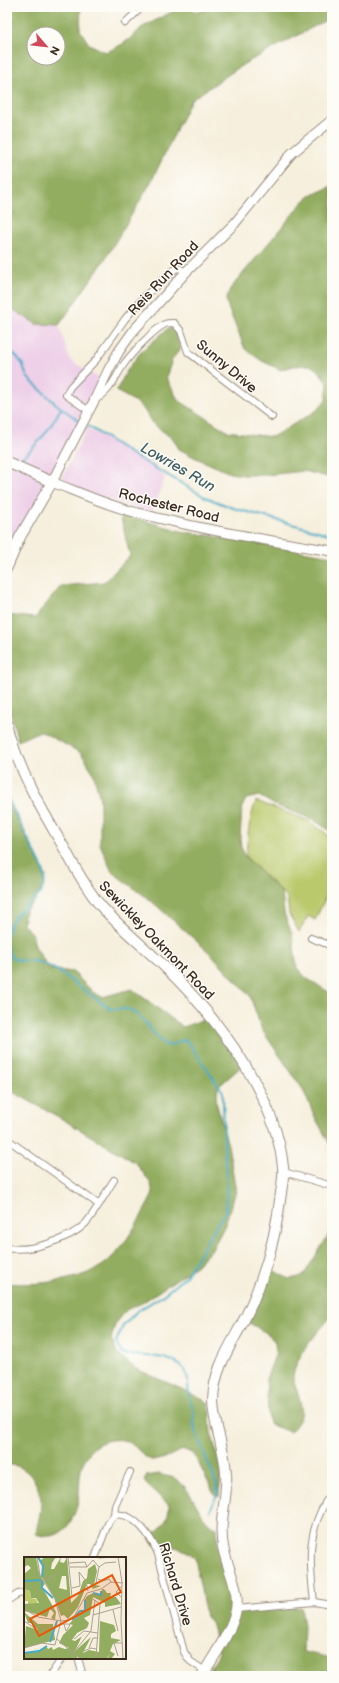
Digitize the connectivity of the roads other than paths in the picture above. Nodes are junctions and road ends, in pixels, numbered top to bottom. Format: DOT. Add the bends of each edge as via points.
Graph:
graph roads {
  1 [pos="142,7"];
  2 [pos="125,23"];
  3 [pos="332,120"];
  4 [pos="186,272"];
  5 [pos="94,401"];
  6 [pos="89,411"];
  7 [pos="272,417"];
  8 [pos="11,464"];
  9 [pos="52,482"];
  10 [pos="332,551"];
  11 [pos="7,567"];
  12 [pos="7,725"];
  13 [pos="311,938"];
  14 [pos="332,946"];
  15 [pos="7,1139"];
  16 [pos="284,1172"];
  17 [pos="114,1180"];
  18 [pos="332,1186"];
  19 [pos="98,1204"];
  20 [pos="7,1248"];
  21 [pos="130,1472"];
  22 [pos="332,1492"];
  23 [pos="114,1516"];
  24 [pos="95,1557"];
  25 [pos="24,1593"];
  26 [pos="7,1601"];
  27 [pos="314,1602"];
  28 [pos="332,1605"];
  29 [pos="236,1609"];
  30 [pos="61,1659"];
  31 [pos="78,1659"];
  32 [pos="203,1674"];
  33 [pos="50,1676"];
  34 [pos="83,1676"];
  1 -- 2 [label="street"];
  3 -- 4 [label="street, Reis Run Road" via="292,153 235,224"];
  4 -- 5 [label="street, Reis Run Road" via="118,351"];
  4 -- 6 [label="street" via="179,268 174,269 160,281 124,319 96,360 70,387 66,395"];
  5 -- 6 [label="street, Reis Run Road"];
  5 -- 7 [label="street, Sunny Drive" via="104,395 124,364 148,338 165,324 174,323 181,331 188,352"];
  6 -- 9 [label="street, Reis Run Road"];
  8 -- 9 [label="main road, Rochester Road"];
  9 -- 10 [label="street, Rochester Road" via="116,507 165,520"];
  9 -- 11 [label="main road" via="18,541"];
  12 -- 16 [label="main road, Sewickley Oakmont Road" via="17,759 29,785 51,827 93,895 122,928 182,985 218,1027 244,1065 271,1117"];
  13 -- 14 [label="street"];
  15 -- 19 [label="street"];
  16 -- 18 [label="street"];
  16 -- 29 [label="main road, Sewickley Oakmont Road" via="277,1223 268,1260 252,1304 222,1360 214,1390 216,1422 226,1471 221,1530 236,1592"];
  17 -- 19 [label="street"];
  19 -- 20 [label="street" via="86,1224 72,1234 28,1248"];
  21 -- 23 [label="street" via="114,1506"];
  22 -- 27 [label="street" via="316,1522 311,1543 310,1566"];
  23 -- 24 [label="street" via="109,1521"];
  23 -- 32 [label="street, Richard Drive" via="125,1515 133,1520 154,1545 182,1647 190,1661"];
  25 -- 26 [label="street"];
  27 -- 28 [label="street"];
  27 -- 29 [label="street"];
  29 -- 32 [label="main road, Sewickley Oakmont Road" via="230,1627"];
  30 -- 33 [label="street"];
  31 -- 34 [label="street"];
}
